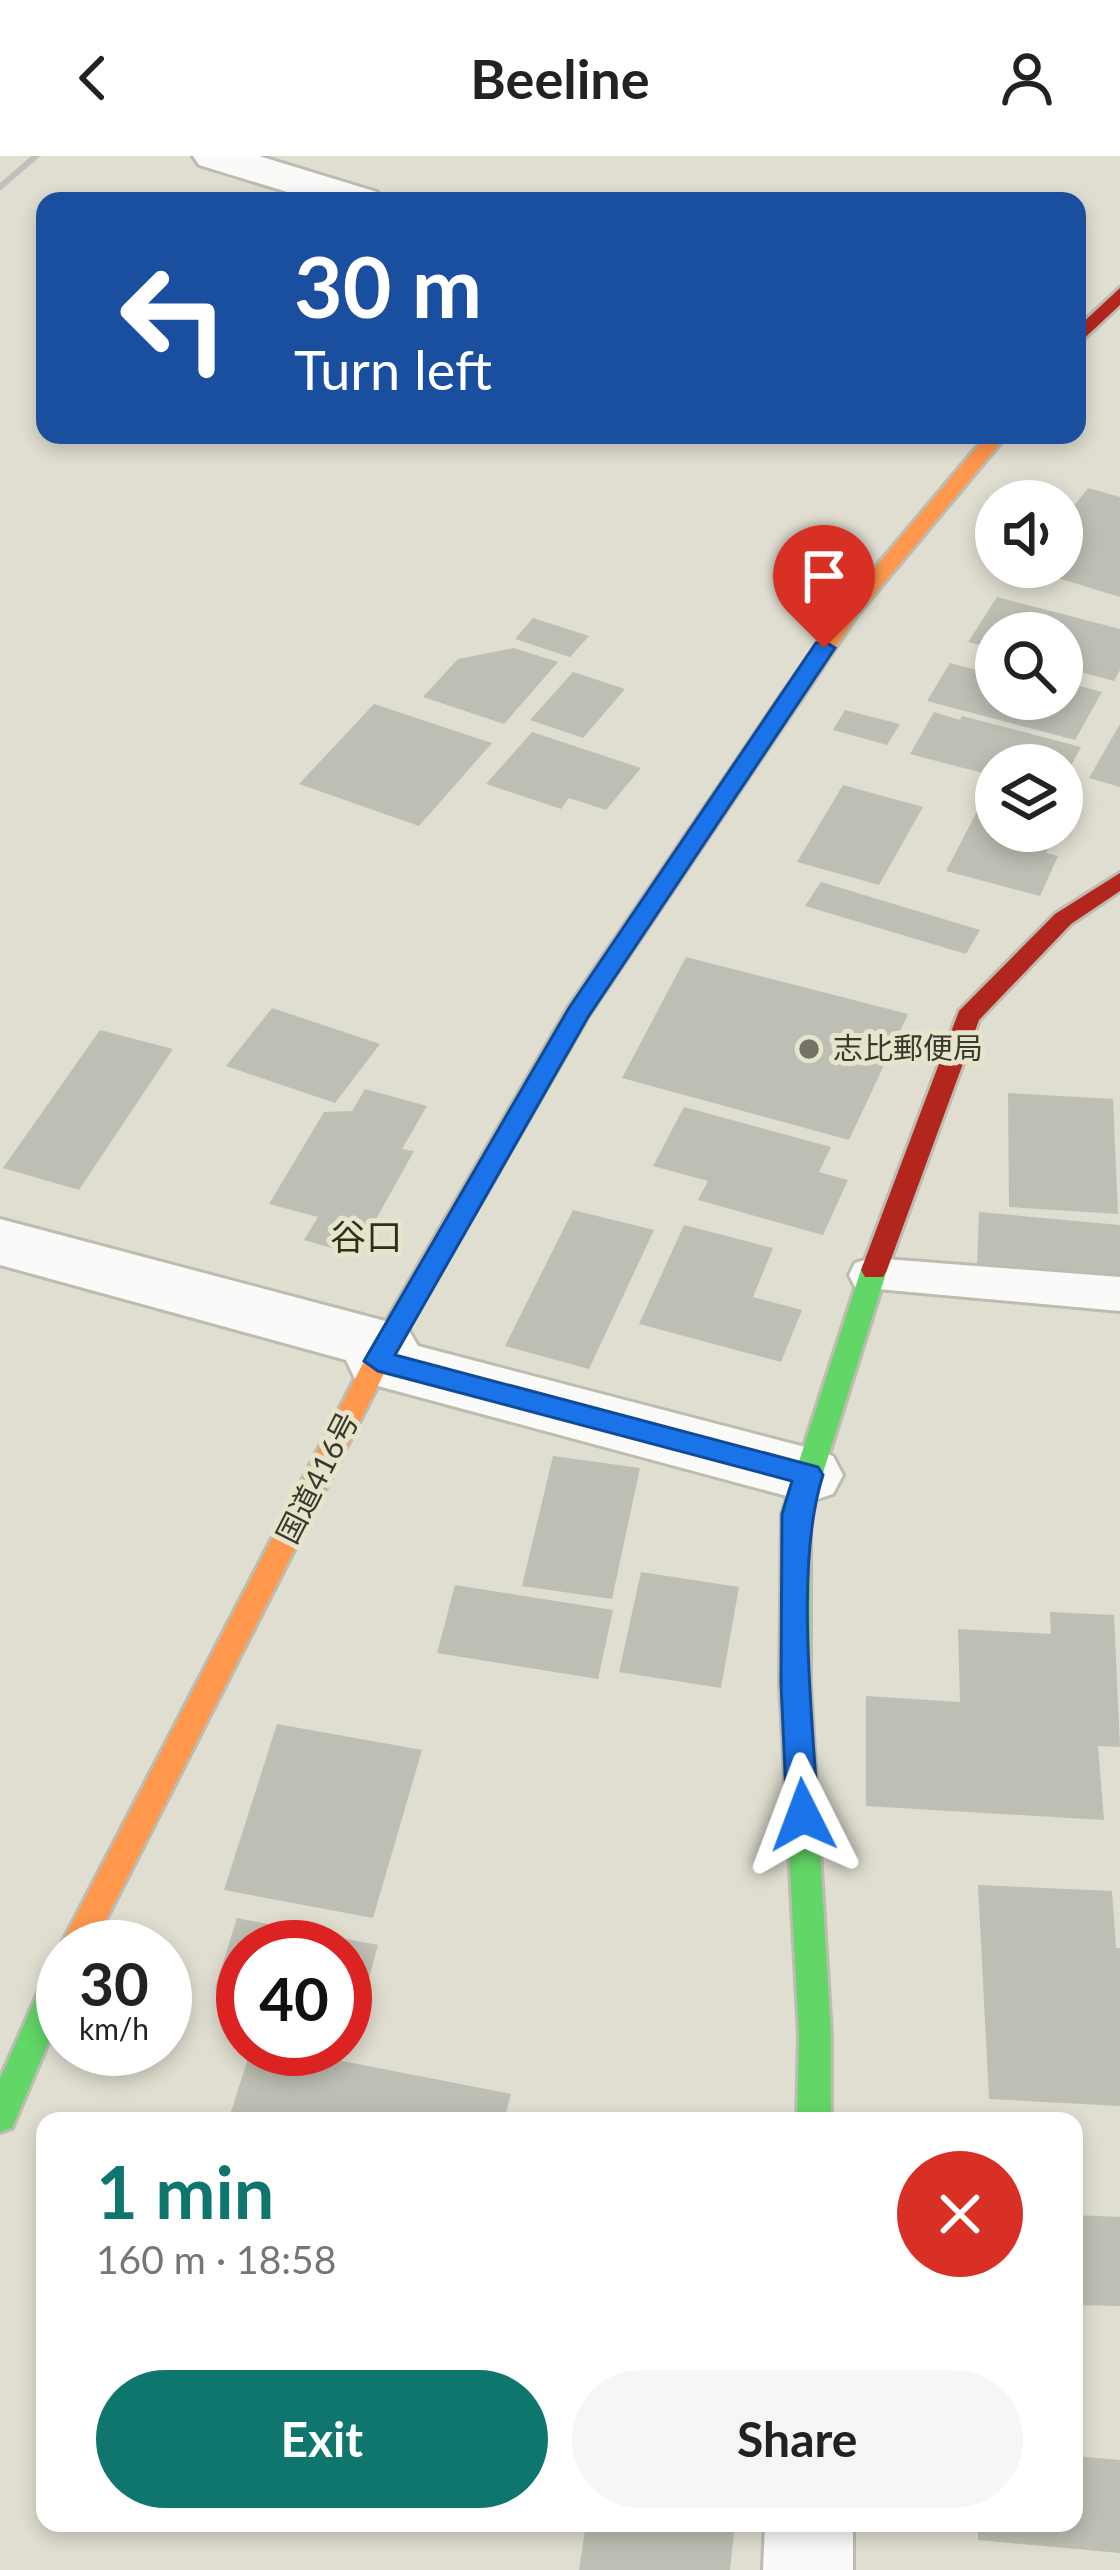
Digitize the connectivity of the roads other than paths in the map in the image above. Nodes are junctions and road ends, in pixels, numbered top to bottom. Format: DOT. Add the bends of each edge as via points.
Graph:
graph roads {
  1 [pos="214,156"];
  2 [pos="332,192"];
  3 [pos="989,444"];
  4 [pos="1120,880"];
  5 [pos="0,1242"];
  6 [pos="872,1275"];
  7 [pos="1117,1297"];
  8 [pos="381,1354"];
  9 [pos="808,1475"];
  10 [pos="90,1920"];
  11 [pos="36,2034"];
  12 [pos="814,2112"];
  13 [pos="0,2117"];
  14 [pos="809,2532"];
  15 [pos="808,2570"];
  1 -- 2 [label="street"];
  3 -- 8 [label="main road, 国道416号" via="848,611 578,1014"];
  4 -- 6 [label="main road" via="1063,920 968,1018"];
  5 -- 8 [label="street"];
  6 -- 7 [label="lane"];
  6 -- 9 [label="main road"];
  8 -- 9 [label="street"];
  8 -- 10 [label="main road, 国道416号"];
  9 -- 12 [label="main road" via="796,1514 796,1684"];
  11 -- 13 [label="main road"];
  14 -- 15 [label="street"];
}
